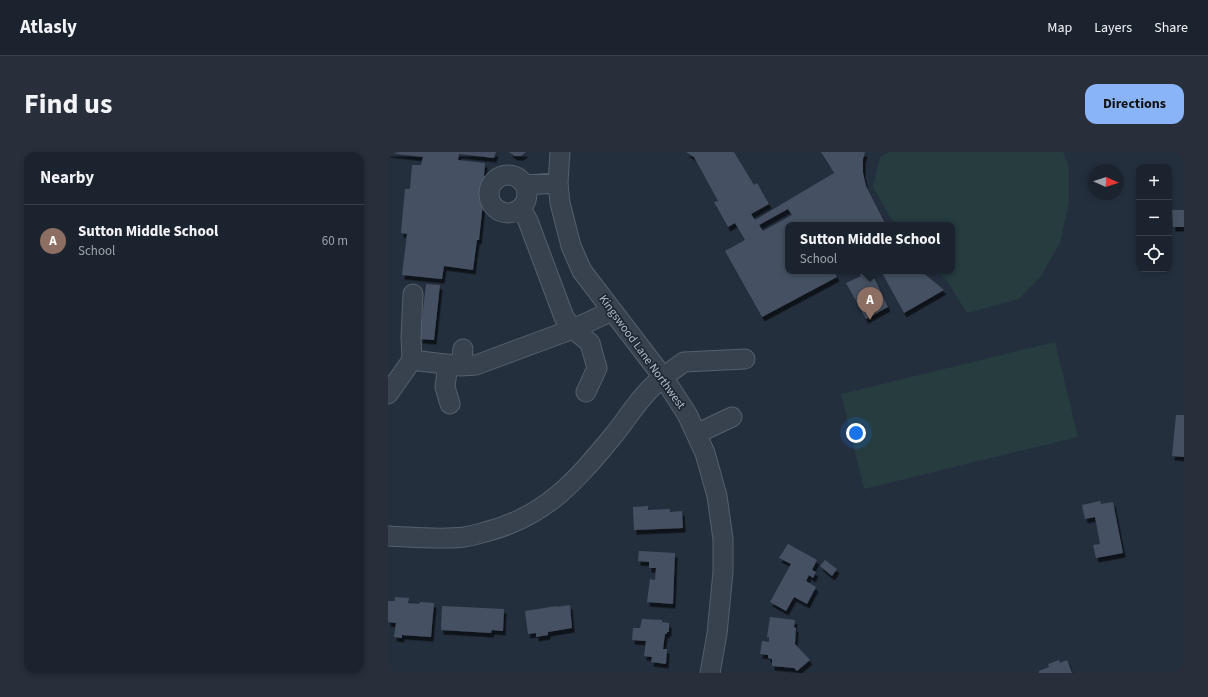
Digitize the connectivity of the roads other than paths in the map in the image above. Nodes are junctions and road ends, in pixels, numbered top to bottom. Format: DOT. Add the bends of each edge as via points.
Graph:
graph roads {
  1 [pos="560,152"];
  2 [pos="558,183"];
  3 [pos="525,185"];
  4 [pos="521,208"];
  5 [pos="414,294"];
  6 [pos="612,311"];
  7 [pos="573,329"];
  8 [pos="745,359"];
  9 [pos="412,360"];
  10 [pos="457,360"];
  11 [pos="663,377"];
  12 [pos="586,392"];
  13 [pos="388,394"];
  14 [pos="450,404"];
  15 [pos="732,417"];
  16 [pos="696,434"];
  17 [pos="388,536"];
  18 [pos="710,673"];
  1 -- 2 [label="street, Kingswood Lane Northwest"];
  2 -- 3 [label="street"];
  2 -- 6 [label="street, Kingswood Lane Northwest" via="560,203 571,246 582,271"];
  3 -- 4 [label="street" via="527,197"];
  3 -- 4 [label="street" via="510,175 498,178 490,189 491,201 498,210 510,213"];
  4 -- 7 [label="street" via="564,317"];
  5 -- 9 [label="street"];
  6 -- 7 [label="street"];
  6 -- 11 [label="street, Kingswood Lane Northwest"];
  7 -- 10 [label="street" via="476,365"];
  7 -- 12 [label="street" via="590,343 597,368"];
  8 -- 11 [label="street" via="684,362"];
  9 -- 10 [label="street"];
  9 -- 13 [label="street"];
  10 -- 14 [label="street" via="445,387"];
  11 -- 16 [label="street, Kingswood Lane Northwest" via="687,414"];
  11 -- 17 [label="street" via="572,483 553,500 531,514 499,528 465,537"];
  15 -- 16 [label="street"];
  16 -- 18 [label="street, Kingswood Lane Northwest" via="705,453 717,496 723,539 717,634"];
}
